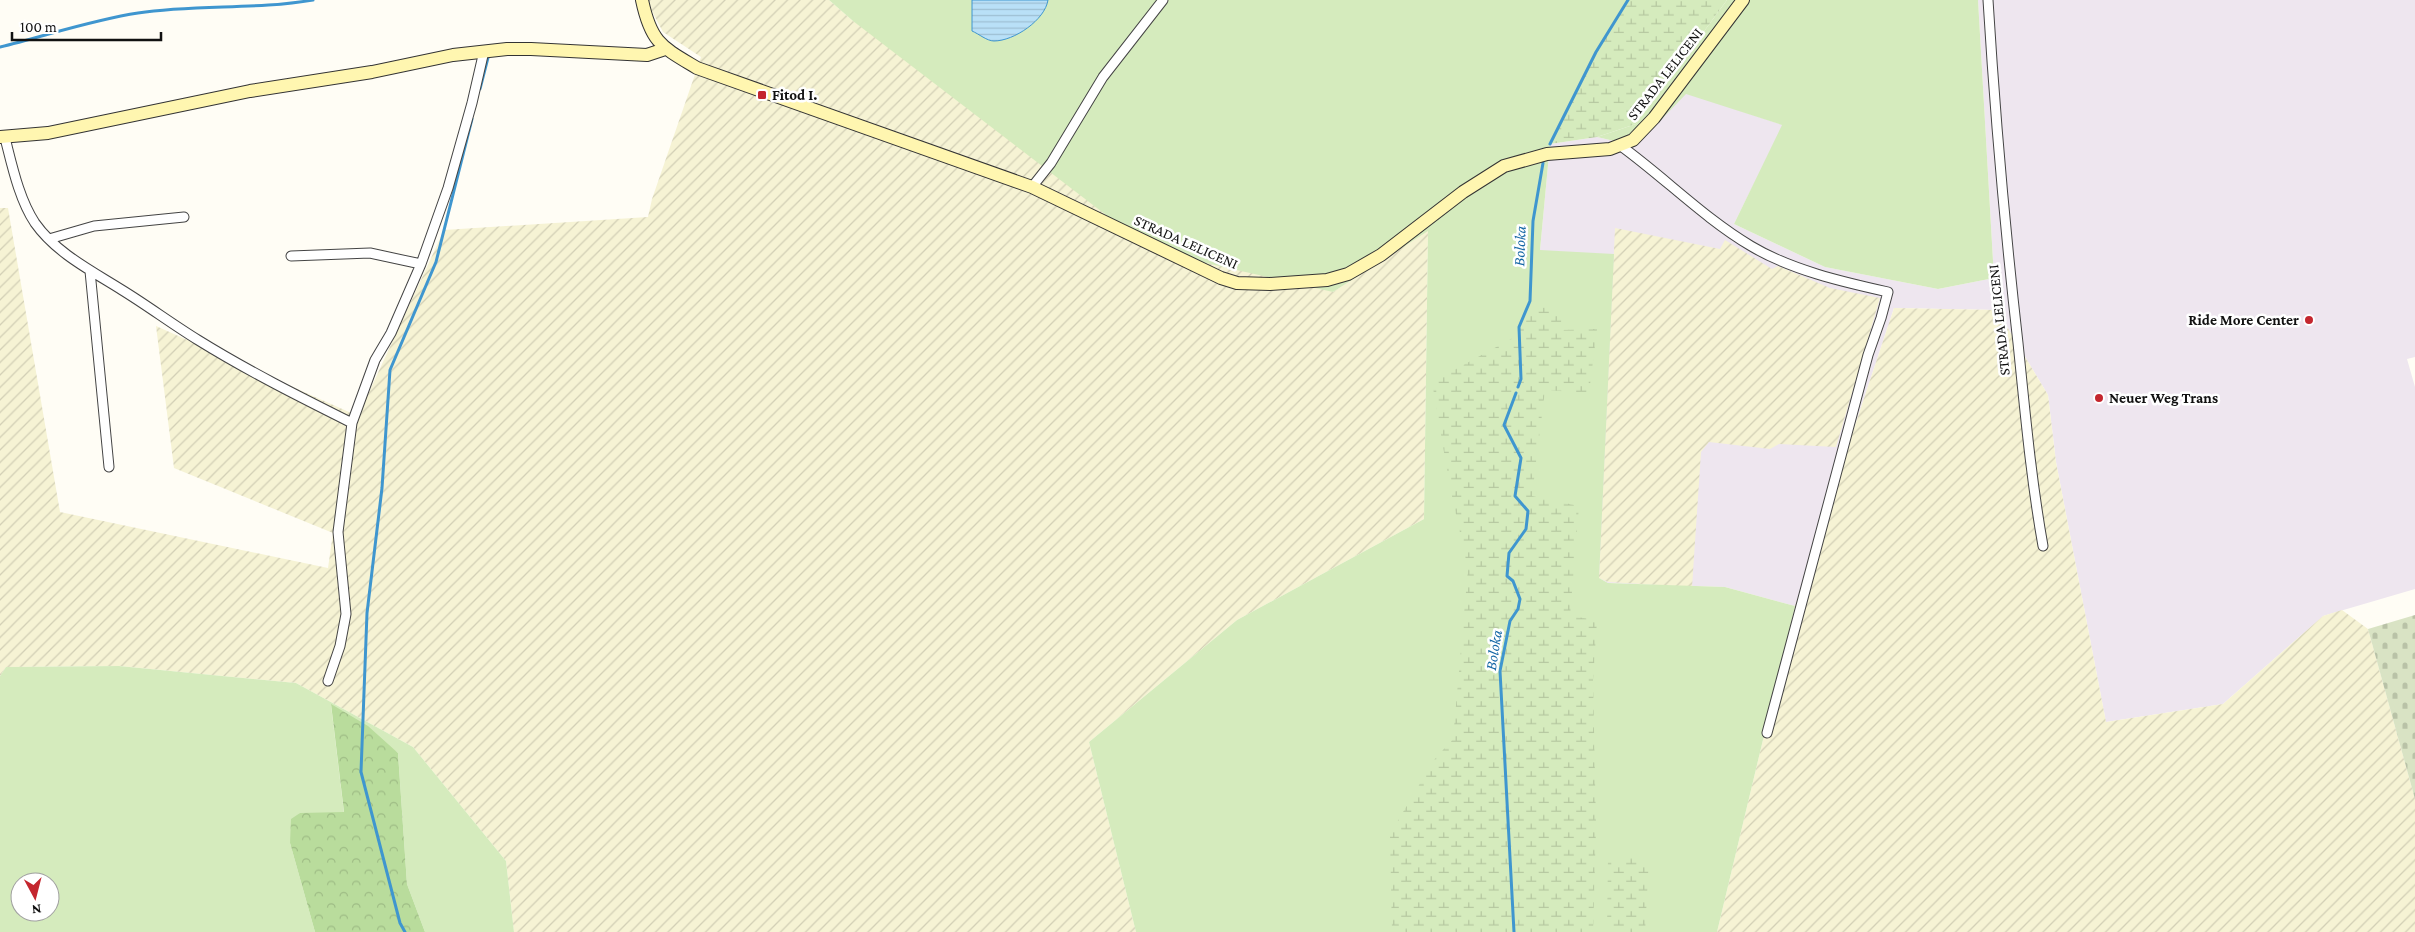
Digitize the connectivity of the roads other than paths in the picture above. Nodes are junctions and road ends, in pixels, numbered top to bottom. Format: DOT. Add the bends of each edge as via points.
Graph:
graph roads {
  1 [pos="642,0"];
  2 [pos="1163,0"];
  3 [pos="1742,0"];
  4 [pos="1988,0"];
  5 [pos="665,49"];
  6 [pos="484,51"];
  7 [pos="3,137"];
  8 [pos="1621,146"];
  9 [pos="1032,187"];
  10 [pos="184,217"];
  11 [pos="49,238"];
  12 [pos="291,256"];
  13 [pos="422,264"];
  14 [pos="90,271"];
  15 [pos="352,423"];
  16 [pos="109,467"];
  17 [pos="2043,546"];
  18 [pos="328,681"];
  19 [pos="1766,733"];
  1 -- 5 [label="main road" via="653,35"];
  2 -- 9 [label="street" via="1103,76 1051,164"];
  3 -- 8 [label="main road, STRADA LELICENI" via="1654,118 1633,140"];
  4 -- 17 [label="street, STRADA LELICENI" via="2007,245 2033,492"];
  5 -- 6 [label="main road" via="646,56 531,48"];
  5 -- 9 [label="main road, STRADA LELICENI" via="697,68"];
  6 -- 7 [label="main road" via="250,91 48,133"];
  6 -- 13 [label="street" via="448,188"];
  7 -- 11 [label="street" via="28,212"];
  8 -- 9 [label="main road, STRADA LELICENI" via="1547,154 1504,166 1357,270 1326,280 1270,284 1221,278"];
  8 -- 19 [label="street" via="1752,247 1835,280 1888,292"];
  10 -- 11 [label="street" via="94,226"];
  11 -- 14 [label="street"];
  12 -- 13 [label="street" via="370,253"];
  13 -- 15 [label="street" via="375,360"];
  14 -- 15 [label="street" via="250,370"];
  14 -- 16 [label="street"];
  15 -- 18 [label="street" via="338,532 346,614 340,646"];
}
